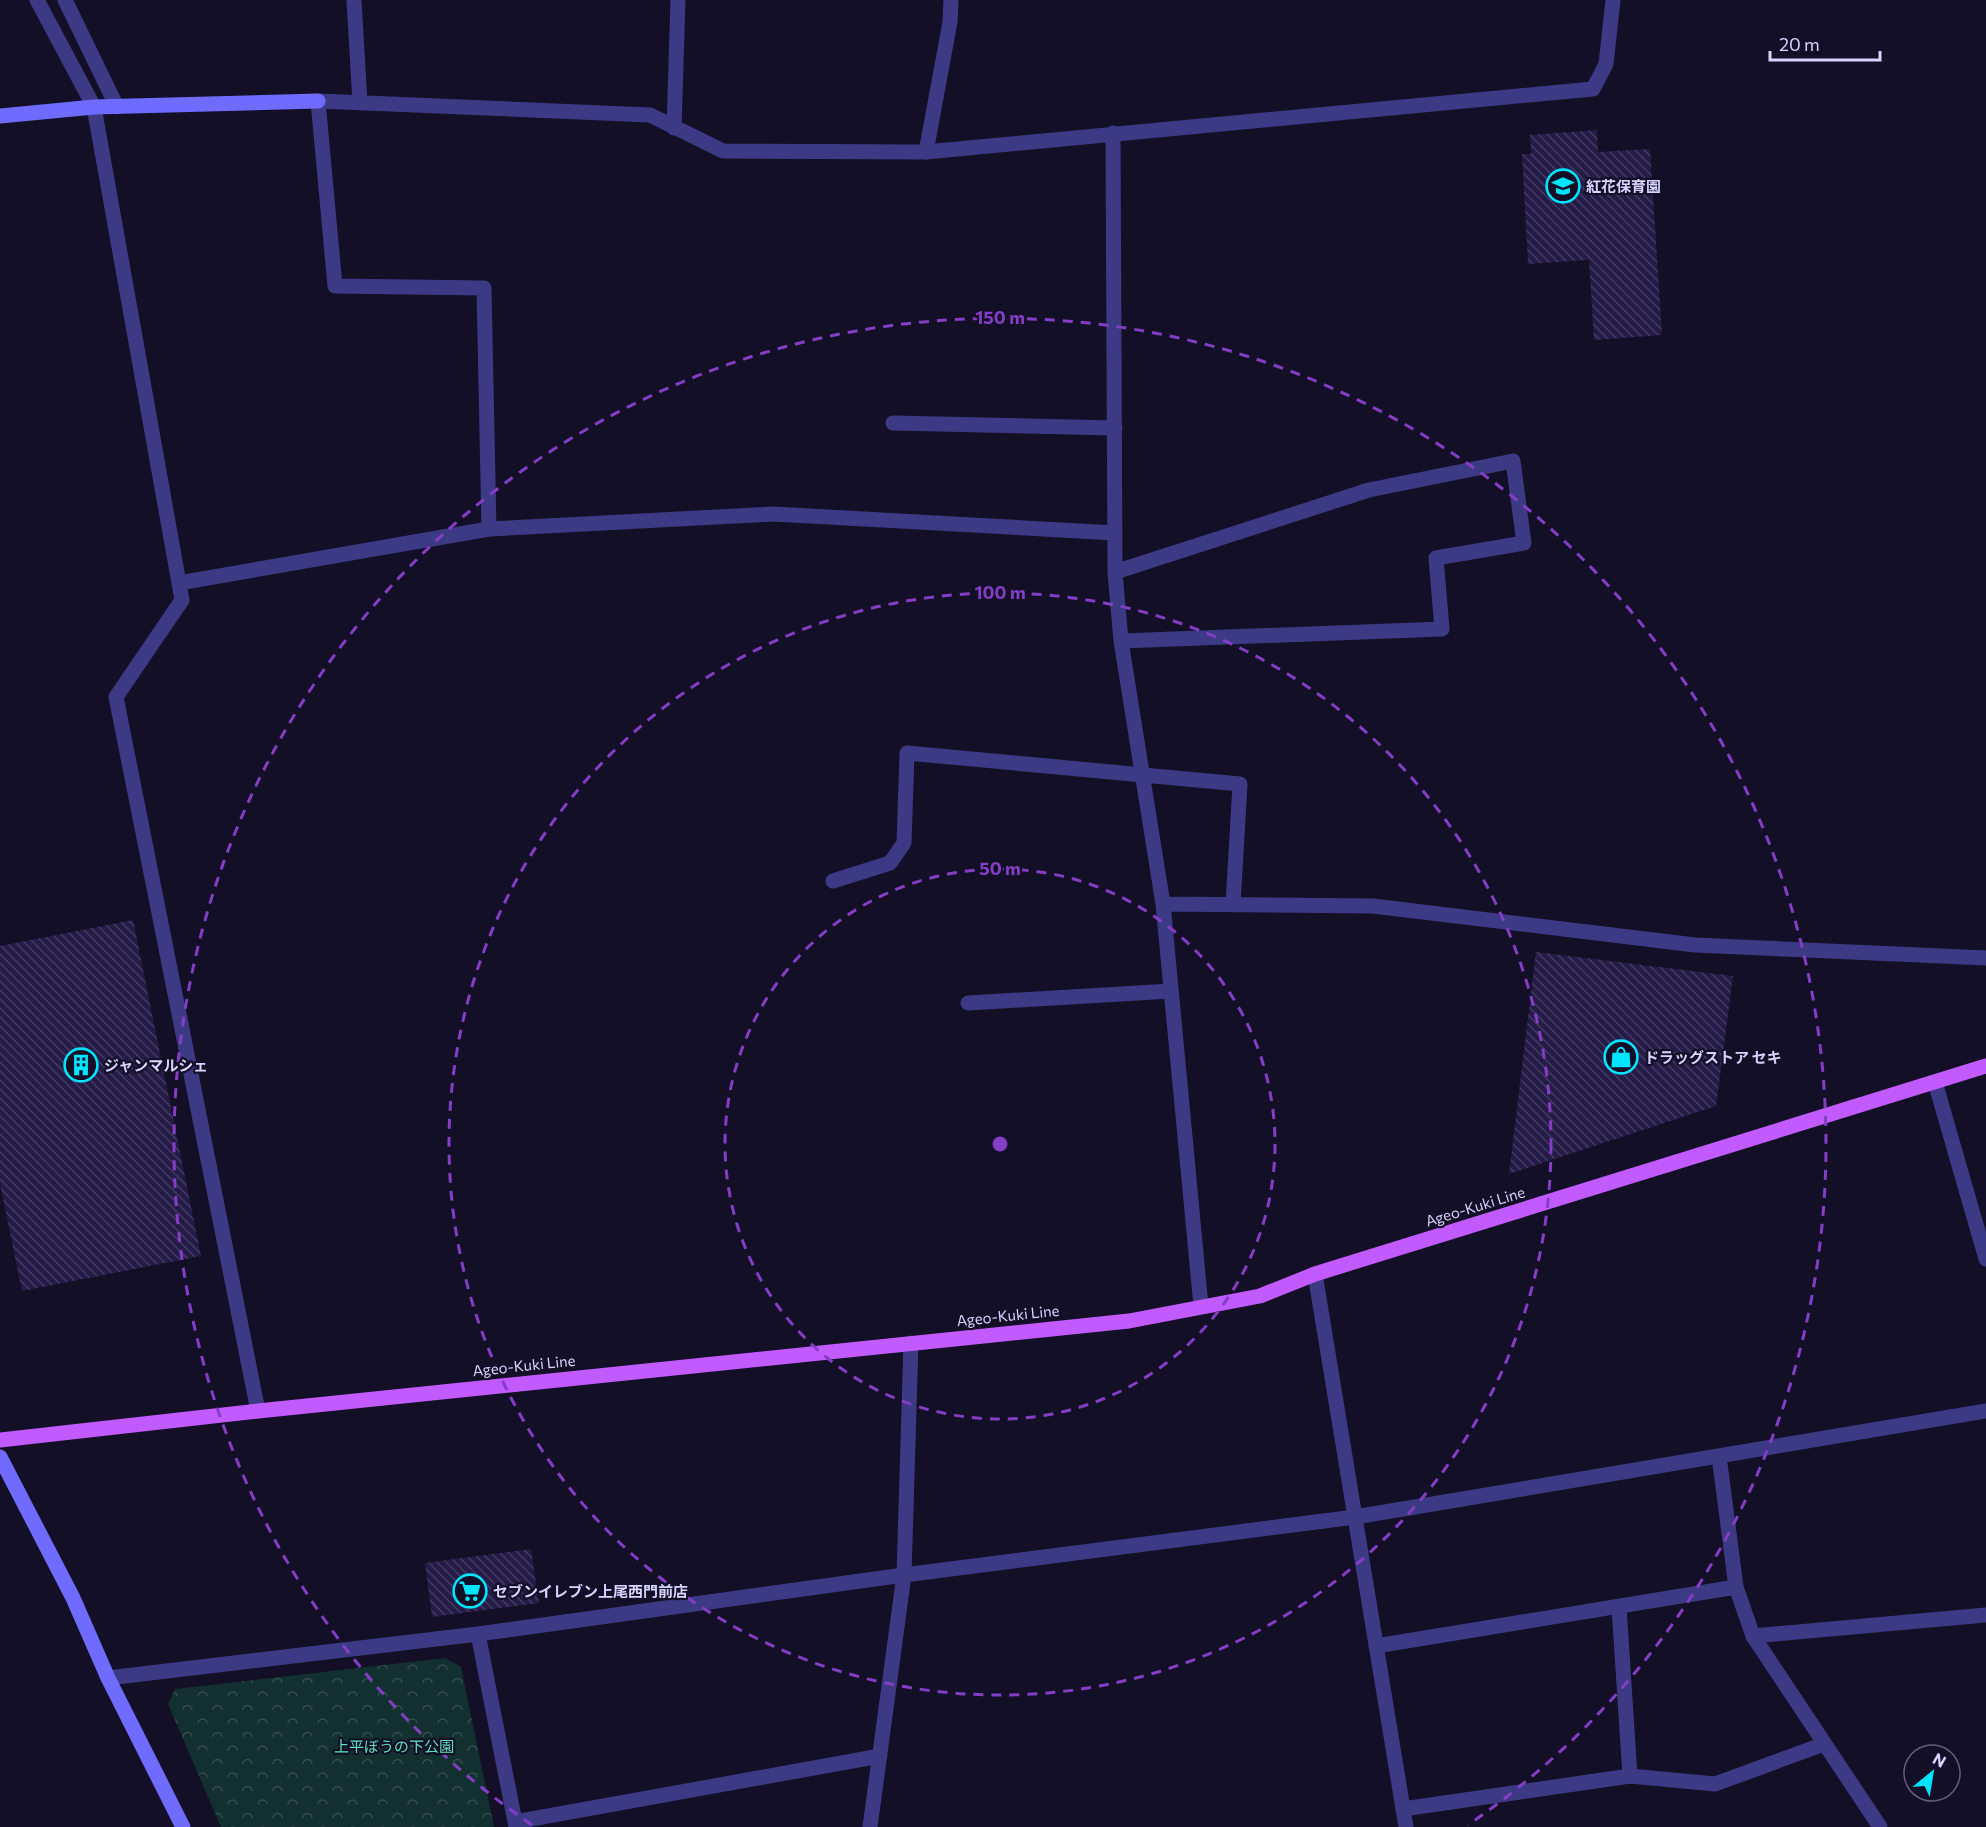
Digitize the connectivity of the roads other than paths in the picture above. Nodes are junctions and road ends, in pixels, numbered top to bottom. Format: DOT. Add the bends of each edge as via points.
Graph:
graph roads {
  1 [pos="37,0"];
  2 [pos="65,0"];
  3 [pos="354,0"];
  4 [pos="678,0"];
  5 [pos="951,0"];
  6 [pos="1613,0"];
  7 [pos="318,101"];
  8 [pos="360,103"];
  9 [pos="94,107"];
  10 [pos="117,107"];
  11 [pos="0,116"];
  12 [pos="674,128"];
  13 [pos="1113,133"];
  14 [pos="926,152"];
  15 [pos="893,423"];
  16 [pos="1115,428"];
  17 [pos="489,530"];
  18 [pos="1115,532"];
  19 [pos="1115,572"];
  20 [pos="179,583"];
  21 [pos="1121,641"];
  22 [pos="1142,775"];
  23 [pos="833,881"];
  24 [pos="1163,904"];
  25 [pos="1233,905"];
  26 [pos="1986,958"];
  27 [pos="1171,992"];
  28 [pos="968,1003"];
  29 [pos="1986,1066"];
  30 [pos="1935,1082"];
  31 [pos="1986,1259"];
  32 [pos="1315,1274"];
  33 [pos="1201,1306"];
  34 [pos="911,1343"];
  35 [pos="258,1411"];
  36 [pos="1986,1411"];
  37 [pos="0,1440"];
  38 [pos="1719,1456"];
  39 [pos="0,1457"];
  40 [pos="1355,1517"];
  41 [pos="904,1575"];
  42 [pos="1736,1587"];
  43 [pos="1619,1607"];
  44 [pos="1986,1616"];
  45 [pos="478,1634"];
  46 [pos="1752,1636"];
  47 [pos="1376,1646"];
  48 [pos="108,1678"];
  49 [pos="1824,1744"];
  50 [pos="880,1756"];
  51 [pos="1630,1776"];
  52 [pos="1403,1809"];
  53 [pos="516,1824"];
  54 [pos="183,1827"];
  55 [pos="870,1827"];
  56 [pos="1406,1827"];
  57 [pos="1880,1827"];
  1 -- 9 [label="street"];
  2 -- 10 [label="street"];
  3 -- 8 [label="street"];
  4 -- 12 [label="street"];
  5 -- 14 [label="street"];
  6 -- 13 [label="street" via="1606,64 1593,89"];
  7 -- 8 [label="street"];
  7 -- 10 [label="street"];
  7 -- 17 [label="street" via="335,286 484,288"];
  8 -- 12 [label="street" via="650,116"];
  9 -- 10 [label="street"];
  9 -- 11 [label="street"];
  9 -- 20 [label="street"];
  12 -- 14 [label="street" via="723,151"];
  13 -- 14 [label="street"];
  13 -- 16 [label="street"];
  15 -- 16 [label="street"];
  16 -- 18 [label="street"];
  17 -- 18 [label="street" via="774,514"];
  17 -- 20 [label="street"];
  18 -- 19 [label="street"];
  19 -- 21 [label="street"];
  19 -- 21 [label="street" via="1369,490 1513,461 1524,543 1436,558 1442,629"];
  20 -- 35 [label="street" via="182,600 116,697"];
  21 -- 22 [label="street"];
  22 -- 23 [label="street" via="907,753 904,843 890,863"];
  22 -- 24 [label="street"];
  22 -- 25 [label="street" via="1240,784"];
  24 -- 25 [label="street"];
  24 -- 27 [label="street"];
  25 -- 26 [label="street" via="1373,906 1695,945"];
  27 -- 28 [label="street"];
  27 -- 33 [label="street"];
  29 -- 30 [label="main road, Ageo-Kuki Line"];
  30 -- 31 [label="street"];
  30 -- 32 [label="main road, Ageo-Kuki Line"];
  32 -- 33 [label="main road, Ageo-Kuki Line" via="1260,1296"];
  32 -- 40 [label="street"];
  33 -- 34 [label="main road, Ageo-Kuki Line" via="1129,1322"];
  34 -- 35 [label="main road, Ageo-Kuki Line"];
  34 -- 41 [label="street"];
  35 -- 37 [label="main road, Ageo-Kuki Line"];
  36 -- 38 [label="street"];
  38 -- 40 [label="street"];
  38 -- 42 [label="street"];
  39 -- 48 [label="street" via="73,1598"];
  40 -- 41 [label="street"];
  40 -- 47 [label="street"];
  41 -- 45 [label="street"];
  41 -- 50 [label="street"];
  42 -- 43 [label="street"];
  42 -- 46 [label="street"];
  43 -- 47 [label="street"];
  43 -- 51 [label="street"];
  44 -- 46 [label="street"];
  45 -- 48 [label="street"];
  45 -- 53 [label="street"];
  46 -- 49 [label="street"];
  47 -- 52 [label="street"];
  48 -- 54 [label="street"];
  49 -- 51 [label="street" via="1715,1784"];
  49 -- 57 [label="street"];
  50 -- 53 [label="street"];
  50 -- 55 [label="street"];
  51 -- 52 [label="street"];
  52 -- 56 [label="street"];
}
